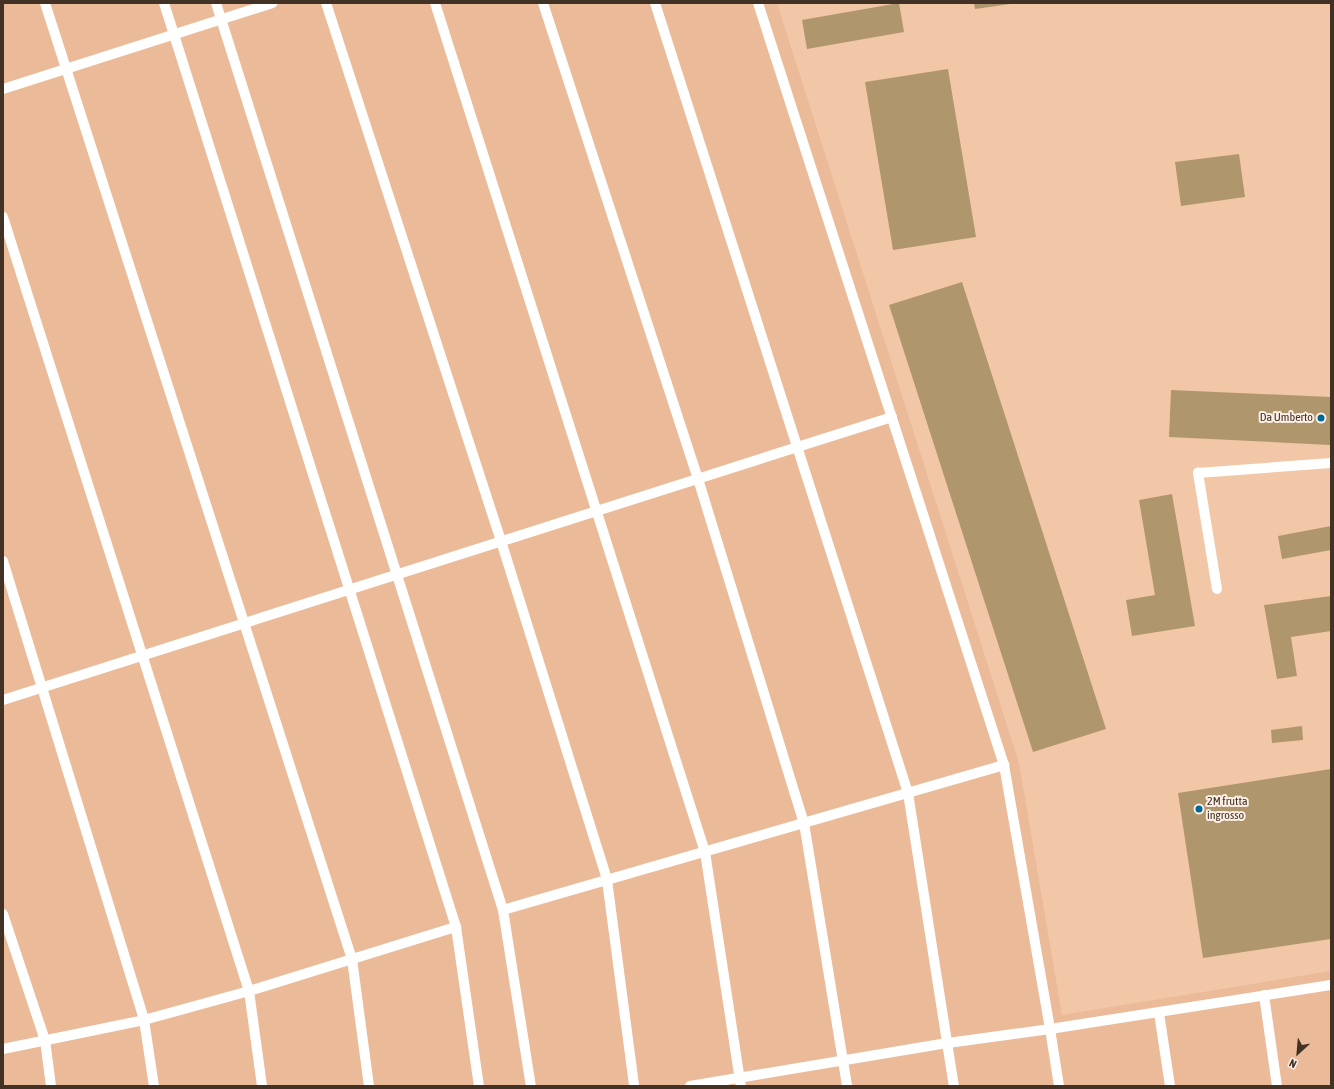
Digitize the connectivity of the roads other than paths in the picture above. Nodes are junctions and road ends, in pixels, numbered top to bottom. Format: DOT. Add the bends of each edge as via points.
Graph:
graph roads {
  1 [pos="45,3"];
  2 [pos="164,3"];
  3 [pos="216,3"];
  4 [pos="273,3"];
  5 [pos="326,3"];
  6 [pos="435,3"];
  7 [pos="543,3"];
  8 [pos="655,3"];
  9 [pos="758,3"];
  10 [pos="221,19"];
  11 [pos="174,34"];
  12 [pos="66,68"];
  13 [pos="3,89"];
  14 [pos="3,217"];
  15 [pos="892,417"];
  16 [pos="798,447"];
  17 [pos="1331,463"];
  18 [pos="698,479"];
  19 [pos="596,511"];
  20 [pos="501,541"];
  21 [pos="3,561"];
  22 [pos="398,574"];
  23 [pos="1217,589"];
  24 [pos="349,590"];
  25 [pos="244,623"];
  26 [pos="141,656"];
  27 [pos="43,687"];
  28 [pos="3,700"];
  29 [pos="1004,765"];
  30 [pos="908,793"];
  31 [pos="804,823"];
  32 [pos="705,852"];
  33 [pos="607,880"];
  34 [pos="503,910"];
  35 [pos="3,914"];
  36 [pos="456,927"];
  37 [pos="352,959"];
  38 [pos="1331,985"];
  39 [pos="249,991"];
  40 [pos="1264,996"];
  41 [pos="1159,1013"];
  42 [pos="144,1020"];
  43 [pos="1050,1029"];
  44 [pos="45,1040"];
  45 [pos="948,1043"];
  46 [pos="3,1049"];
  47 [pos="844,1062"];
  48 [pos="741,1081"];
  49 [pos="51,1086"];
  50 [pos="154,1086"];
  51 [pos="262,1086"];
  52 [pos="369,1086"];
  53 [pos="479,1086"];
  54 [pos="531,1086"];
  55 [pos="634,1086"];
  56 [pos="690,1086"];
  57 [pos="848,1086"];
  58 [pos="954,1086"];
  59 [pos="1059,1086"];
  60 [pos="1170,1086"];
  61 [pos="1277,1086"];
  1 -- 12 [label="lane"];
  2 -- 11 [label="lane"];
  3 -- 10 [label="lane"];
  4 -- 10 [label="lane"];
  5 -- 20 [label="lane"];
  6 -- 19 [label="lane"];
  7 -- 18 [label="lane"];
  8 -- 16 [label="lane"];
  9 -- 15 [label="lane"];
  10 -- 11 [label="lane"];
  10 -- 22 [label="lane"];
  11 -- 12 [label="lane"];
  11 -- 24 [label="lane"];
  12 -- 13 [label="lane"];
  12 -- 25 [label="lane"];
  14 -- 26 [label="lane"];
  15 -- 16 [label="lane"];
  15 -- 29 [label="lane"];
  16 -- 18 [label="lane"];
  16 -- 30 [label="lane"];
  17 -- 23 [label="lane" via="1198,473"];
  18 -- 19 [label="lane"];
  18 -- 31 [label="lane"];
  19 -- 20 [label="lane"];
  19 -- 32 [label="lane"];
  20 -- 22 [label="lane"];
  20 -- 33 [label="lane"];
  21 -- 27 [label="lane"];
  22 -- 24 [label="lane"];
  22 -- 34 [label="lane"];
  24 -- 25 [label="lane"];
  24 -- 36 [label="lane"];
  25 -- 26 [label="lane"];
  25 -- 37 [label="lane"];
  26 -- 27 [label="lane"];
  26 -- 39 [label="lane"];
  27 -- 28 [label="lane"];
  27 -- 42 [label="lane"];
  29 -- 30 [label="lane"];
  29 -- 43 [label="lane"];
  30 -- 31 [label="lane"];
  30 -- 45 [label="lane"];
  31 -- 32 [label="lane"];
  31 -- 47 [label="lane"];
  32 -- 33 [label="lane"];
  32 -- 48 [label="lane"];
  33 -- 34 [label="lane"];
  33 -- 55 [label="lane"];
  34 -- 54 [label="lane"];
  35 -- 44 [label="lane"];
  36 -- 37 [label="lane"];
  36 -- 53 [label="lane"];
  37 -- 39 [label="lane"];
  37 -- 52 [label="lane"];
  38 -- 40 [label="lane"];
  39 -- 42 [label="lane"];
  39 -- 51 [label="lane"];
  40 -- 41 [label="lane"];
  40 -- 61 [label="lane"];
  41 -- 43 [label="lane"];
  41 -- 60 [label="lane"];
  42 -- 44 [label="lane"];
  42 -- 50 [label="lane"];
  43 -- 45 [label="lane"];
  43 -- 59 [label="lane"];
  44 -- 46 [label="lane"];
  44 -- 49 [label="lane"];
  45 -- 47 [label="lane"];
  45 -- 58 [label="lane"];
  47 -- 48 [label="lane"];
  47 -- 57 [label="lane"];
  48 -- 56 [label="lane"];
}
